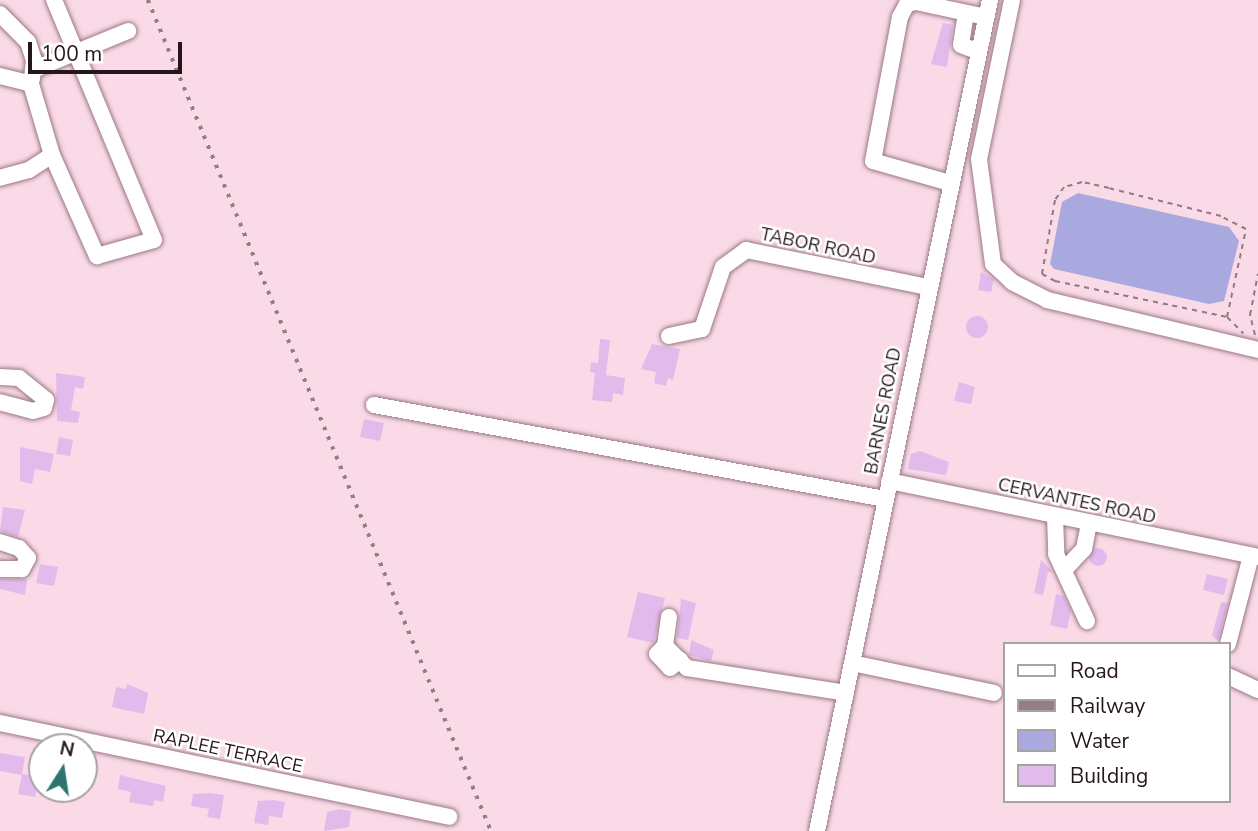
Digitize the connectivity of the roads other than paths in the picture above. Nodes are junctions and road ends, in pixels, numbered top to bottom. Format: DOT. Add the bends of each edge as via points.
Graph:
graph roads {
  1 [pos="54,0"];
  2 [pos="990,0"];
  3 [pos="1012,0"];
  4 [pos="966,13"];
  5 [pos="0,15"];
  6 [pos="986,17"];
  7 [pos="128,31"];
  8 [pos="978,52"];
  9 [pos="77,54"];
  10 [pos="0,76"];
  11 [pos="32,77"];
  12 [pos="51,155"];
  13 [pos="0,178"];
  14 [pos="950,183"];
  15 [pos="928,287"];
  16 [pos="669,336"];
  17 [pos="1258,348"];
  18 [pos="0,377"];
  19 [pos="0,401"];
  20 [pos="374,405"];
  21 [pos="889,481"];
  22 [pos="885,499"];
  23 [pos="1055,516"];
  24 [pos="1089,523"];
  25 [pos="0,541"];
  26 [pos="1254,557"];
  27 [pos="1066,568"];
  28 [pos="0,569"];
  29 [pos="669,617"];
  30 [pos="1087,621"];
  31 [pos="1229,642"];
  32 [pos="852,663"];
  33 [pos="1230,677"];
  34 [pos="1258,690"];
  35 [pos="846,693"];
  36 [pos="994,693"];
  37 [pos="0,723"];
  38 [pos="449,817"];
  39 [pos="817,831"];
  1 -- 9 [label="street"];
  2 -- 6 [label="street, BARNES ROAD"];
  3 -- 17 [label="street" via="979,159 993,264 1012,282 1047,300"];
  4 -- 6 [label="street"];
  4 -- 8 [label="street" via="961,45"];
  4 -- 14 [label="street" via="916,2 902,9 873,157 878,166"];
  5 -- 11 [label="street" via="28,42"];
  6 -- 8 [label="street, BARNES ROAD"];
  7 -- 9 [label="street"];
  8 -- 14 [label="street, BARNES ROAD"];
  9 -- 11 [label="street"];
  9 -- 12 [label="street" via="154,240 97,256"];
  10 -- 11 [label="street"];
  11 -- 12 [label="street"];
  12 -- 13 [label="street" via="29,170"];
  14 -- 15 [label="street, BARNES ROAD"];
  15 -- 16 [label="street, TABOR ROAD" via="747,250 723,267 702,328"];
  15 -- 21 [label="street, BARNES ROAD"];
  18 -- 19 [label="street" via="19,378 46,400 44,408 33,411"];
  20 -- 22 [label="street"];
  21 -- 22 [label="street, BARNES ROAD"];
  21 -- 23 [label="street, CERVANTES ROAD"];
  22 -- 32 [label="street, BARNES ROAD"];
  23 -- 24 [label="street, CERVANTES ROAD"];
  23 -- 27 [label="street" via="1054,544"];
  24 -- 26 [label="street, CERVANTES ROAD"];
  24 -- 27 [label="street" via="1084,549"];
  25 -- 28 [label="street" via="19,548 28,558 22,569"];
  26 -- 31 [label="street"];
  27 -- 30 [label="street"];
  29 -- 35 [label="street" via="666,646 657,654 670,668 680,660 699,672 724,670"];
  32 -- 35 [label="street, BARNES ROAD"];
  32 -- 36 [label="street"];
  33 -- 34 [label="street"];
  35 -- 39 [label="street, BARNES ROAD"];
  37 -- 38 [label="street, RAPLEE TERRACE"];
}
